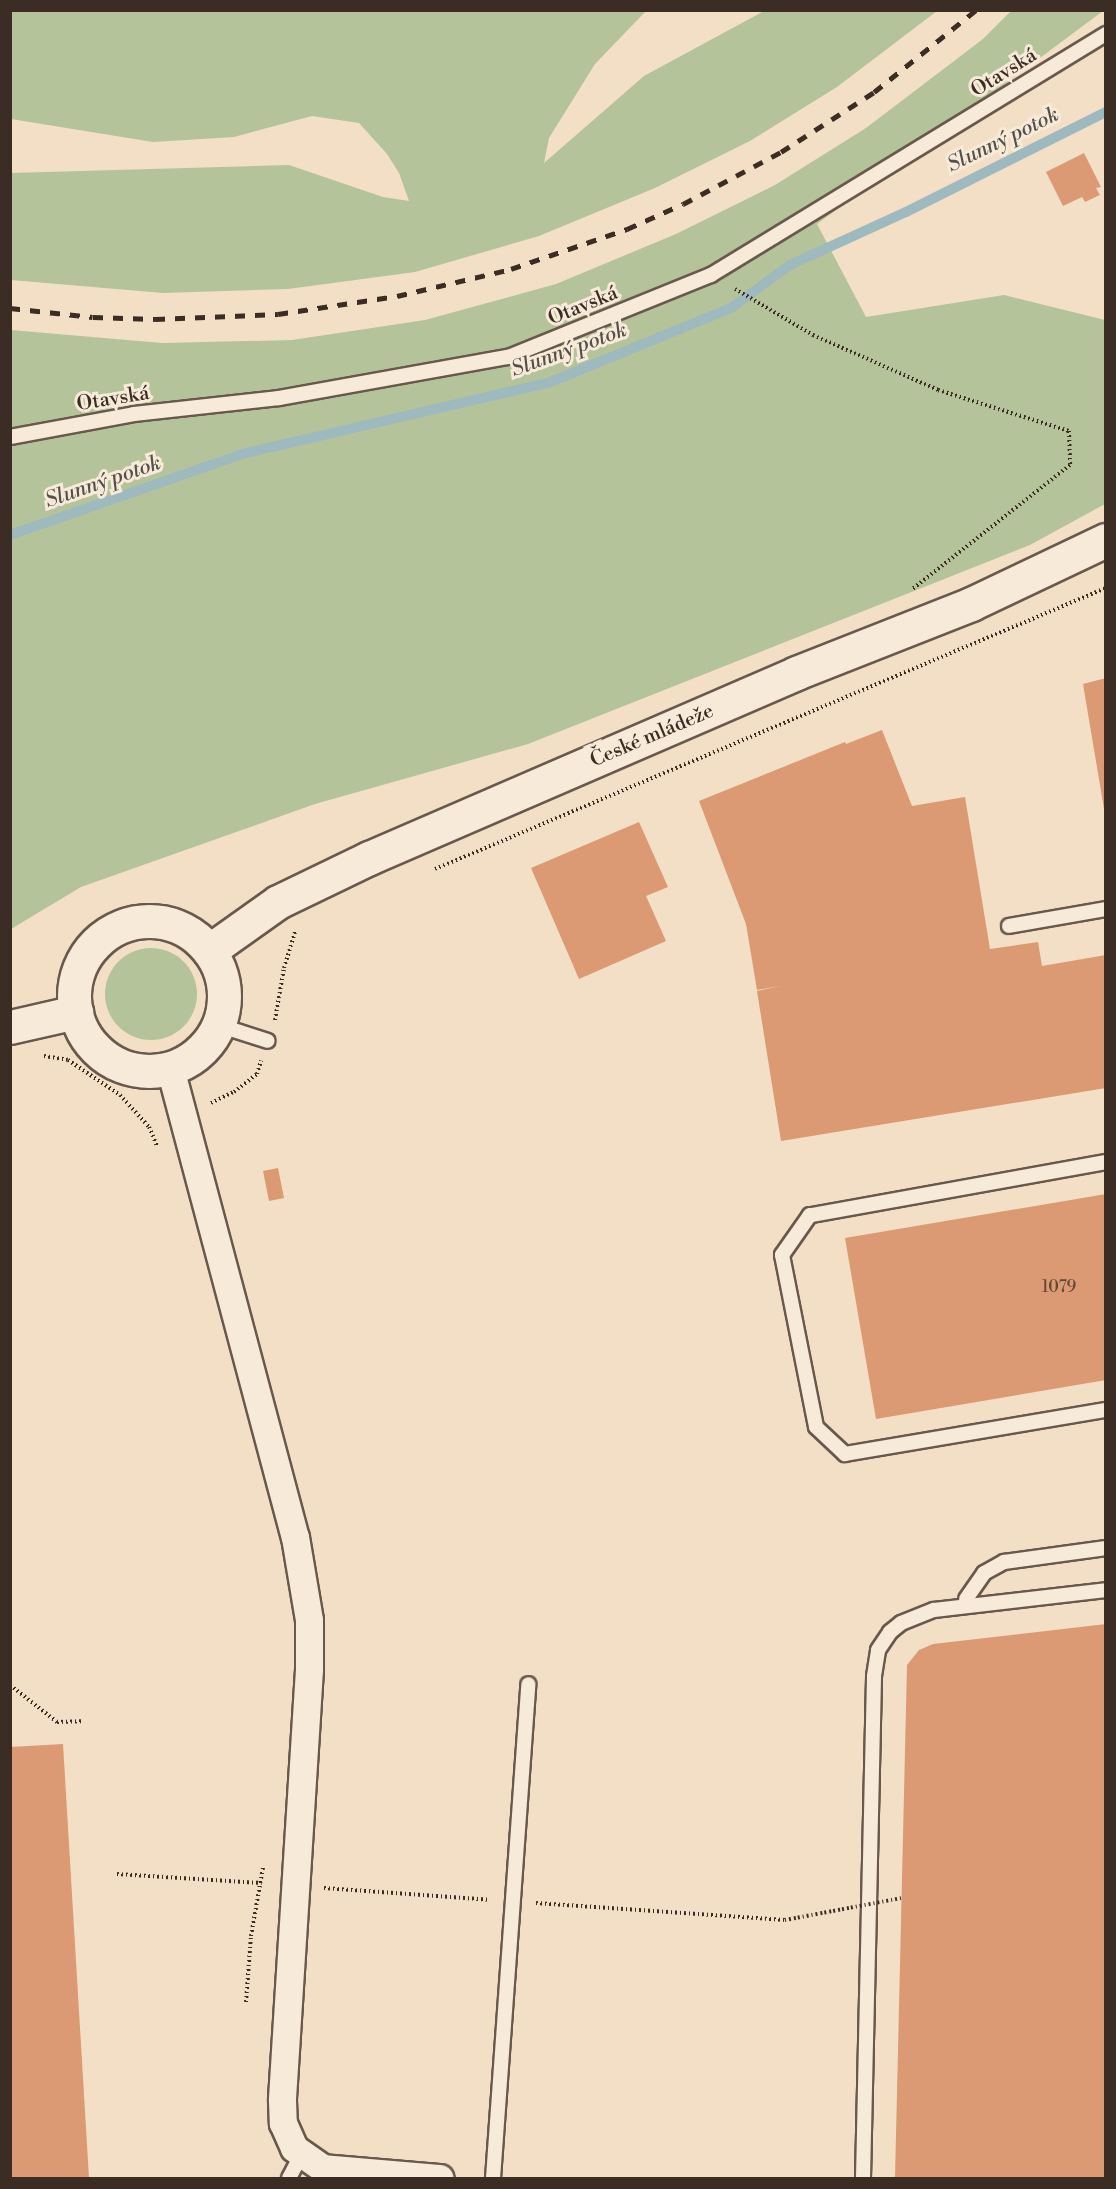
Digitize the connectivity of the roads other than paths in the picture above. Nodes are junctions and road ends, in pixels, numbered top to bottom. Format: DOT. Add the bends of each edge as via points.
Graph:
graph roads {
  1 [pos="1106,33"];
  2 [pos="10,437"];
  3 [pos="1106,540"];
  4 [pos="1106,909"];
  5 [pos="1009,926"];
  6 [pos="210,951"];
  7 [pos="76,1012"];
  8 [pos="218,1025"];
  9 [pos="10,1027"];
  10 [pos="268,1041"];
  11 [pos="170,1068"];
  12 [pos="1106,1162"];
  13 [pos="1106,1410"];
  14 [pos="1106,1548"];
  15 [pos="1106,1590"];
  16 [pos="966,1599"];
  17 [pos="528,1684"];
  18 [pos="295,2167"];
  19 [pos="440,2178"];
  20 [pos="493,2178"];
  21 [pos="863,2178"];
  1 -- 2 [label="lane, Otavská" via="711,275 508,357 279,398 134,414"];
  3 -- 6 [label="street, České mládeže" via="971,604 796,673 369,858 278,902"];
  4 -- 5 [label="lane"];
  6 -- 7 [label="street" via="198,938 168,923 151,921 118,927 103,936 82,962 75,986"];
  6 -- 8 [label="street" via="224,991"];
  7 -- 9 [label="street"];
  7 -- 11 [label="street" via="88,1039 111,1060 140,1070"];
  8 -- 10 [label="lane"];
  8 -- 11 [label="street" via="196,1054"];
  11 -- 18 [label="street" via="303,1572 309,1620 282,2100 283,2123"];
  12 -- 13 [label="lane" via="810,1215 782,1255 816,1427 845,1454"];
  14 -- 16 [label="lane" via="1004,1562 984,1573"];
  15 -- 21 [label="lane" via="934,1610 901,1623 878,1650 874,1676"];
  17 -- 20 [label="lane"];
  18 -- 19 [label="street"];
}
